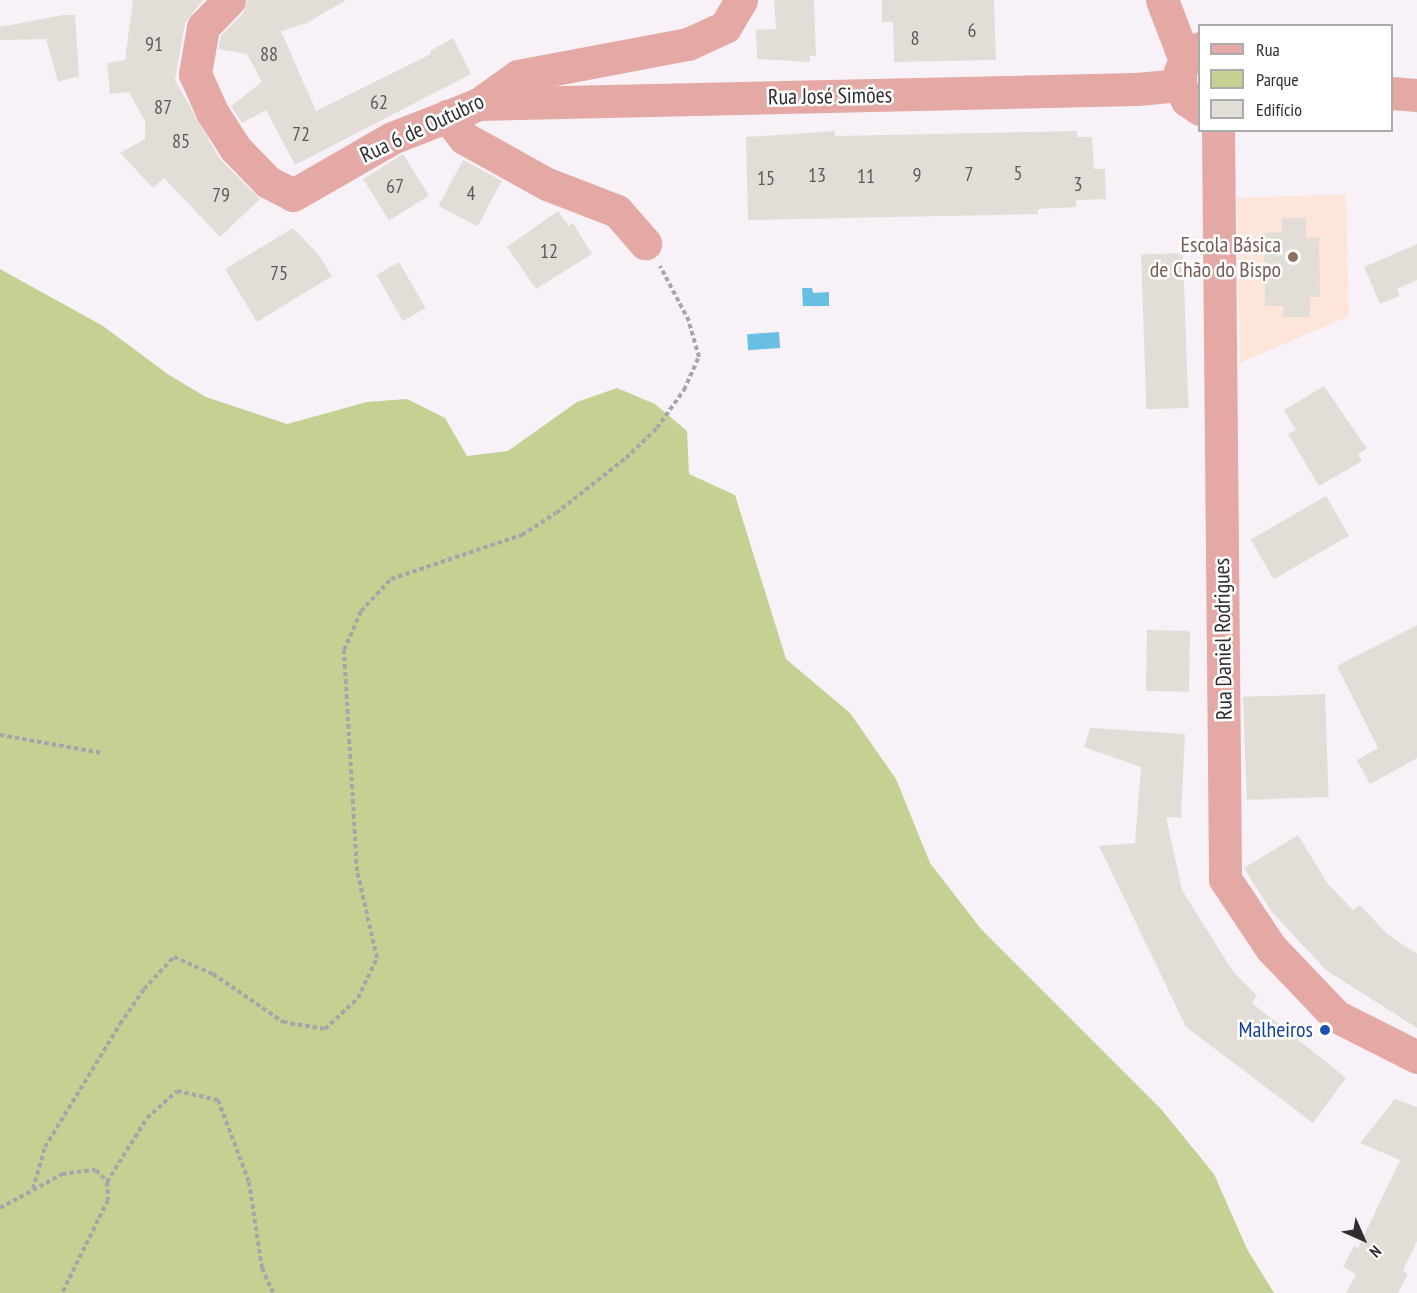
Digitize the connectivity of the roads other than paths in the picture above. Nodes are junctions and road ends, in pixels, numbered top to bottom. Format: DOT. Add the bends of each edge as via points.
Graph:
graph roads {
  1 [pos="228,0"];
  2 [pos="741,0"];
  3 [pos="1162,0"];
  4 [pos="1193,67"];
  5 [pos="1393,93"];
  6 [pos="1417,95"];
  7 [pos="479,105"];
  8 [pos="447,116"];
  9 [pos="1218,132"];
  10 [pos="645,243"];
  11 [pos="1417,1057"];
  1 -- 8 [label="street, Rua 6 de Outubro" via="203,27 195,74 212,112 235,147 267,182 293,195 392,138"];
  2 -- 7 [label="street, Rua 6 de Outubro" via="725,27 688,44 518,76"];
  3 -- 4 [label="street"];
  4 -- 7 [label="street, Rua José Simões" via="1137,89"];
  5 -- 6 [label="street"];
  7 -- 8 [label="street, Rua 6 de Outubro"];
  8 -- 10 [label="street" via="464,138 547,184 617,211"];
  9 -- 11 [label="street, Rua Daniel Rodrigues" via="1225,879 1271,948 1336,1016"];
}
